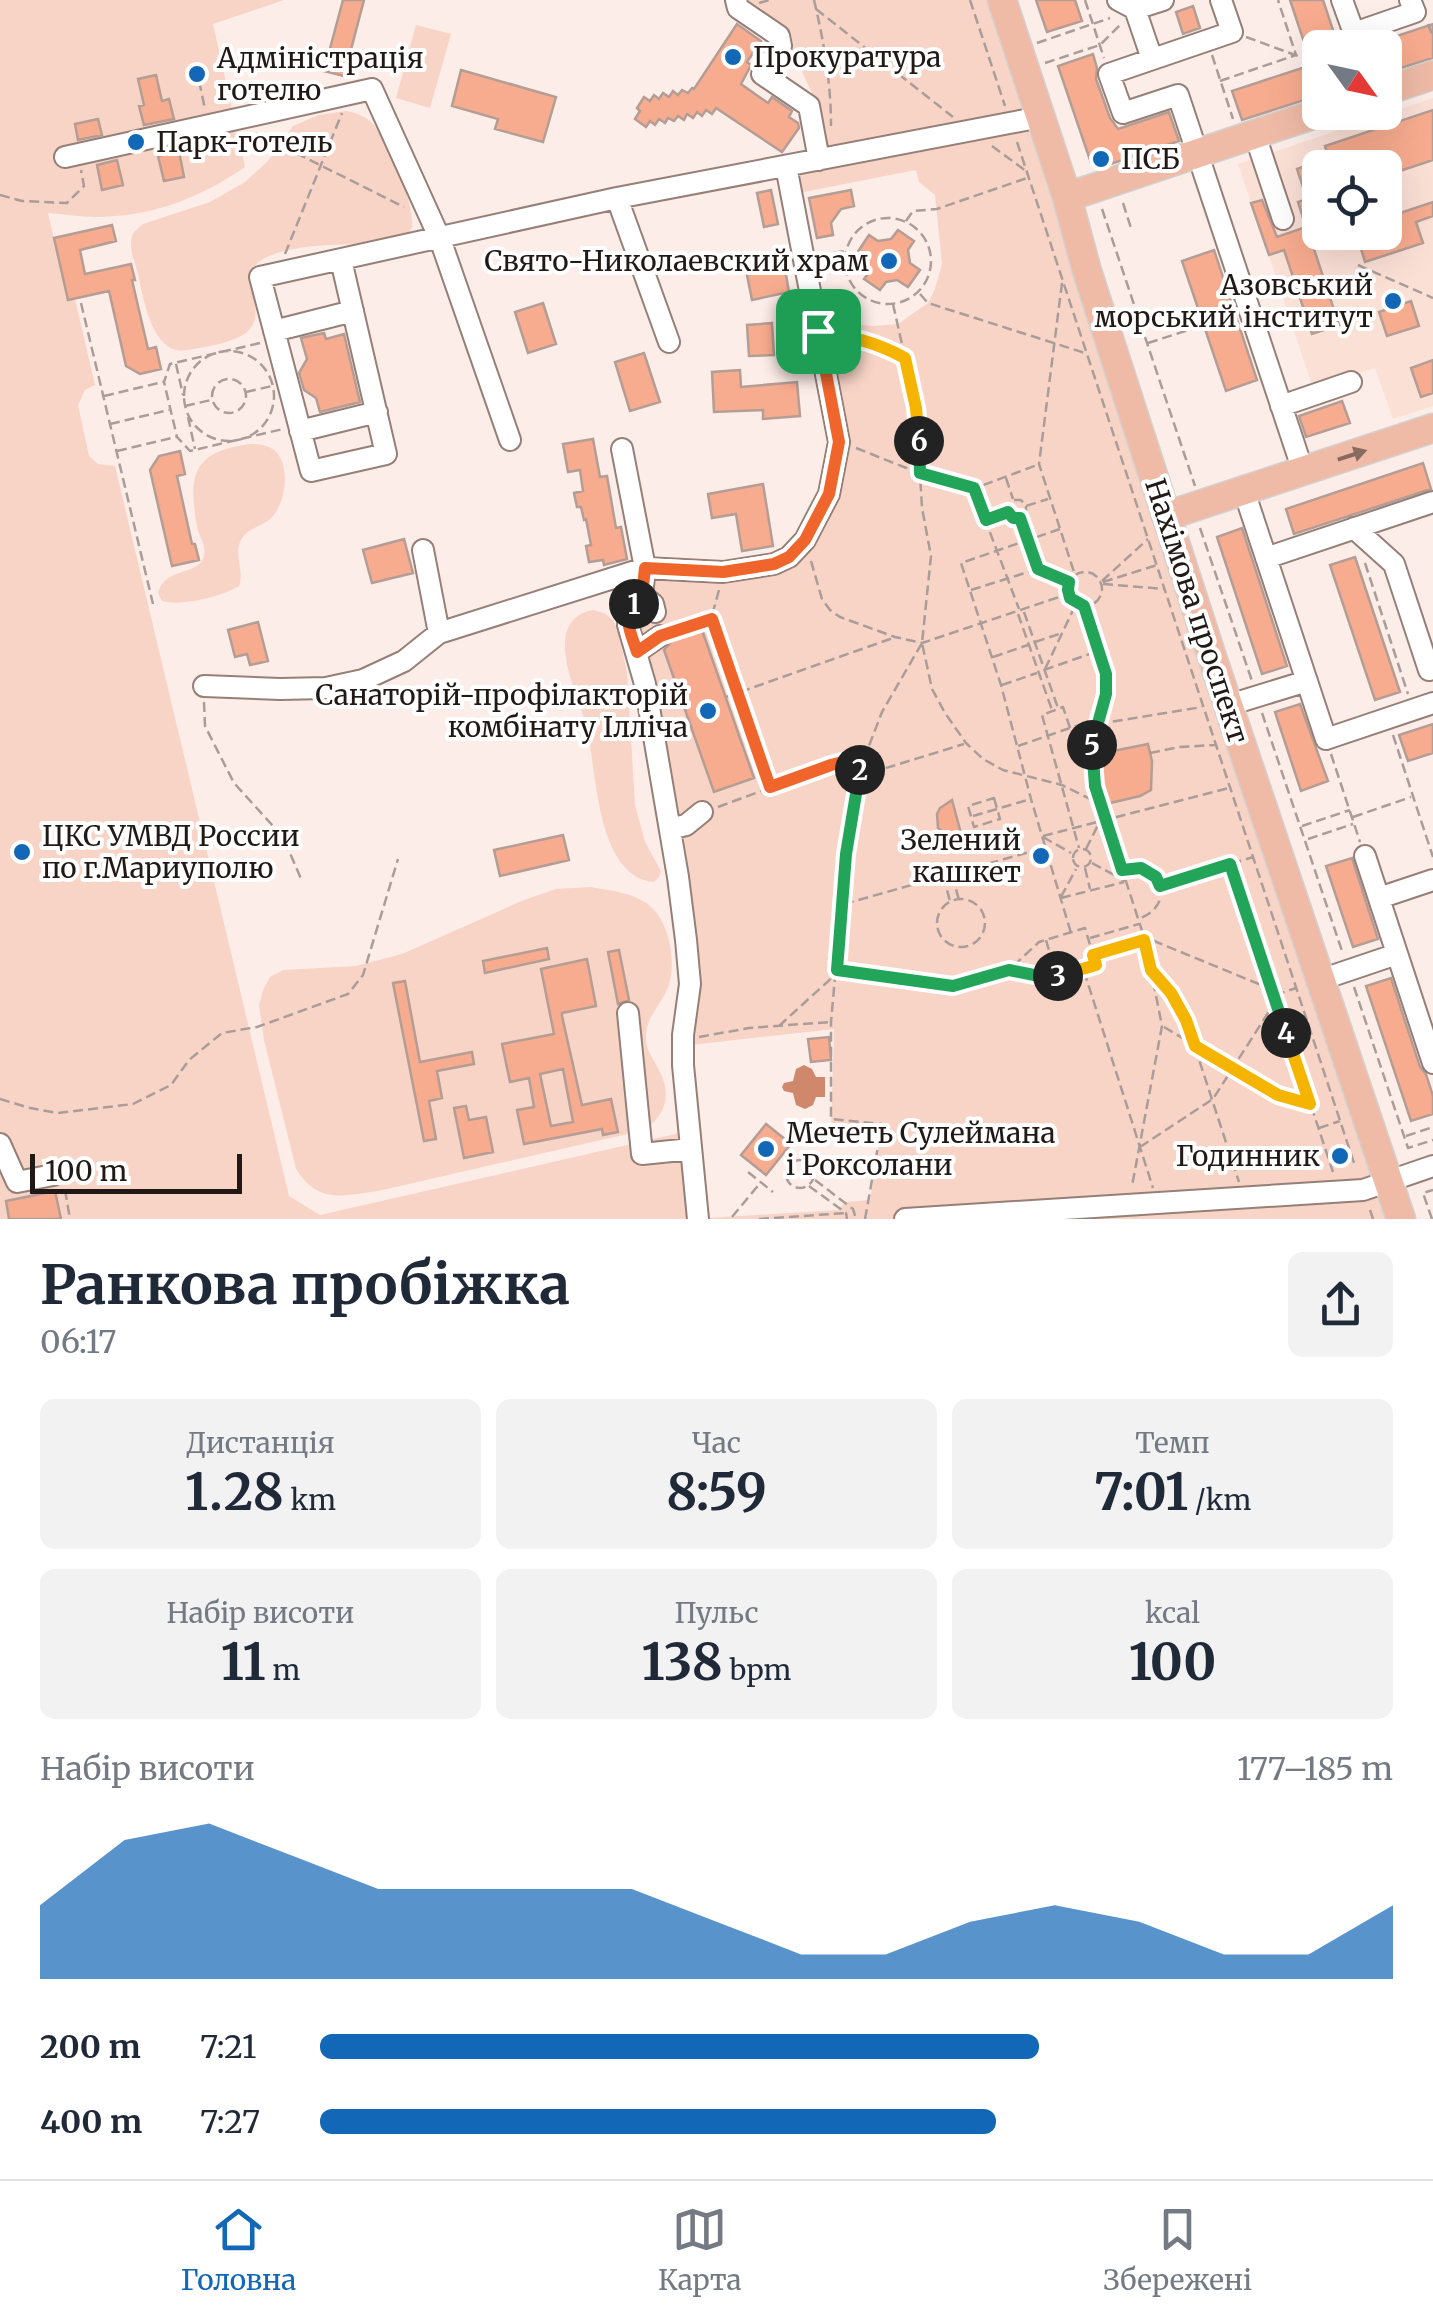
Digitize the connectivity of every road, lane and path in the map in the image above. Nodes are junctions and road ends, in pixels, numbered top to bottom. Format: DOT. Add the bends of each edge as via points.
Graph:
graph roads {
  1 [pos="736,0"];
  2 [pos="814,0"];
  3 [pos="970,0"];
  4 [pos="1002,0"];
  5 [pos="1085,0"];
  6 [pos="1163,0"];
  7 [pos="1221,0"];
  8 [pos="1278,0"];
  9 [pos="1342,0"];
  10 [pos="1410,0"];
  11 [pos="1127,5"];
  12 [pos="816,10"];
  13 [pos="1093,24"];
  14 [pos="1429,25"];
  15 [pos="1232,32"];
  16 [pos="1433,37"];
  17 [pos="1207,41"];
  18 [pos="1036,43"];
  19 [pos="1100,45"];
  20 [pos="1296,55"];
  21 [pos="1302,57"];
  22 [pos="1152,60"];
  23 [pos="1043,64"];
  24 [pos="1110,74"];
  25 [pos="1433,75"];
  26 [pos="199,81"];
  27 [pos="1220,81"];
  28 [pos="1402,85"];
  29 [pos="350,94"];
  30 [pos="205,108"];
  31 [pos="1041,117"];
  32 [pos="1302,117"];
  33 [pos="1011,123"];
  34 [pos="971,130"];
  35 [pos="1246,132"];
  36 [pos="256,133"];
  37 [pos="1197,154"];
  38 [pos="65,157"];
  39 [pos="825,158"];
  40 [pos="321,165"];
  41 [pos="786,166"];
  42 [pos="1027,172"];
  43 [pos="1029,178"];
  44 [pos="84,186"];
  45 [pos="0,195"];
  46 [pos="1067,197"];
  47 [pos="617,198"];
  48 [pos="1123,202"];
  49 [pos="1100,204"];
  50 [pos="1283,219"];
  51 [pos="906,222"];
  52 [pos="1132,228"];
  53 [pos="436,230"];
  54 [pos="847,251"];
  55 [pos="803,258"];
  56 [pos="340,260"];
  57 [pos="1358,265"];
  58 [pos="277,274"];
  59 [pos="1063,280"];
  60 [pos="918,292"];
  61 [pos="1433,298"];
  62 [pos="82,303"];
  63 [pos="893,304"];
  64 [pos="353,311"];
  65 [pos="1204,324"];
  66 [pos="818,331"];
  67 [pos="276,335"];
  68 [pos="669,342"];
  69 [pos="1054,344"];
  70 [pos="1147,344"];
  71 [pos="215,353"];
  72 [pos="1087,354"];
  73 [pos="905,358"];
  74 [pos="175,362"];
  75 [pos="164,382"];
  76 [pos="1351,382"];
  77 [pos="273,386"];
  78 [pos="246,392"];
  79 [pos="104,396"];
  80 [pos="212,400"];
  81 [pos="186,406"];
  82 [pos="1281,406"];
  83 [pos="171,410"];
  84 [pos="377,412"];
  85 [pos="110,424"];
  86 [pos="300,428"];
  87 [pos="1431,436"];
  88 [pos="177,437"];
  89 [pos="235,440"];
  90 [pos="510,440"];
  91 [pos="839,442"];
  92 [pos="622,449"];
  93 [pos="196,450"];
  94 [pos="117,451"];
  95 [pos="1039,464"];
  96 [pos="1303,471"];
  97 [pos="920,473"];
  98 [pos="1005,477"];
  99 [pos="974,488"];
  100 [pos="1195,488"];
  101 [pos="1244,491"];
  102 [pos="1050,498"];
  103 [pos="1013,500"];
  104 [pos="1433,502"];
  105 [pos="1026,506"];
  106 [pos="1008,512"];
  107 [pos="1166,516"];
  108 [pos="1020,518"];
  109 [pos="986,520"];
  110 [pos="1199,523"];
  111 [pos="1354,528"];
  112 [pos="1060,529"];
  113 [pos="1148,539"];
  114 [pos="805,540"];
  115 [pos="1028,541"];
  116 [pos="424,550"];
  117 [pos="997,550"];
  118 [pos="1266,558"];
  119 [pos="1366,564"];
  120 [pos="1157,565"];
  121 [pos="645,568"];
  122 [pos="1038,569"];
  123 [pos="1074,574"];
  124 [pos="1008,579"];
  125 [pos="721,580"];
  126 [pos="1069,582"];
  127 [pos="1101,583"];
  128 [pos="970,590"];
  129 [pos="1165,590"];
  130 [pos="1068,594"];
  131 [pos="154,604"];
  132 [pos="1076,604"];
  133 [pos="1084,606"];
  134 [pos="1020,611"];
  135 [pos="712,619"];
  136 [pos="981,624"];
  137 [pos="439,633"];
  138 [pos="1062,633"];
  139 [pos="660,636"];
  140 [pos="895,638"];
  141 [pos="1035,642"];
  142 [pos="922,644"];
  143 [pos="1029,644"];
  144 [pos="1100,650"];
  145 [pos="637,652"];
  146 [pos="992,658"];
  147 [pos="1429,670"];
  148 [pos="1042,671"];
  149 [pos="1307,681"];
  150 [pos="1001,685"];
  151 [pos="204,686"];
  152 [pos="738,693"];
  153 [pos="726,697"];
  154 [pos="1257,698"];
  155 [pos="1216,706"];
  156 [pos="1423,706"];
  157 [pos="1056,710"];
  158 [pos="1100,718"];
  159 [pos="1387,718"];
  160 [pos="1098,724"];
  161 [pos="1070,728"];
  162 [pos="1050,735"];
  163 [pos="1326,738"];
  164 [pos="966,743"];
  165 [pos="1018,746"];
  166 [pos="1216,746"];
  167 [pos="1150,753"];
  168 [pos="865,756"];
  169 [pos="1026,776"];
  170 [pos="858,777"];
  171 [pos="1062,785"];
  172 [pos="770,787"];
  173 [pos="1230,787"];
  174 [pos="1413,796"];
  175 [pos="1031,800"];
  176 [pos="1101,805"];
  177 [pos="997,809"];
  178 [pos="1350,810"];
  179 [pos="702,812"];
  180 [pos="971,816"];
  181 [pos="1352,817"];
  182 [pos="1103,819"];
  183 [pos="1354,824"];
  184 [pos="1300,827"];
  185 [pos="1072,828"];
  186 [pos="670,829"];
  187 [pos="1042,836"];
  188 [pos="1305,840"];
  189 [pos="1045,847"];
  190 [pos="1079,848"];
  191 [pos="1086,849"];
  192 [pos="1073,854"];
  193 [pos="1364,856"];
  194 [pos="1253,857"];
  195 [pos="1433,857"];
  196 [pos="398,859"];
  197 [pos="1090,862"];
  198 [pos="1230,864"];
  199 [pos="1078,866"];
  200 [pos="1084,867"];
  201 [pos="1122,870"];
  202 [pos="952,874"];
  203 [pos="943,876"];
  204 [pos="302,880"];
  205 [pos="1433,880"];
  206 [pos="1126,882"];
  207 [pos="1160,886"];
  208 [pos="1091,890"];
  209 [pos="1061,898"];
  210 [pos="1378,898"];
  211 [pos="959,900"];
  212 [pos="950,902"];
  213 [pos="843,904"];
  214 [pos="1139,921"];
  215 [pos="1071,932"];
  216 [pos="1088,938"];
  217 [pos="1046,940"];
  218 [pos="1144,940"];
  219 [pos="1397,954"];
  220 [pos="1093,955"];
  221 [pos="1083,968"];
  222 [pos="1009,970"];
  223 [pos="1151,970"];
  224 [pos="1349,970"];
  225 [pos="837,972"];
  226 [pos="1056,976"];
  227 [pos="1308,984"];
  228 [pos="1272,990"];
  229 [pos="1275,998"];
  230 [pos="628,1013"];
  231 [pos="832,1022"];
  232 [pos="780,1026"];
  233 [pos="1162,1026"];
  234 [pos="696,1038"];
  235 [pos="1195,1046"];
  236 [pos="1433,1062"];
  237 [pos="1232,1068"];
  238 [pos="0,1099"];
  239 [pos="1212,1099"];
  240 [pos="1310,1104"];
  241 [pos="1340,1120"];
  242 [pos="1433,1127"];
  243 [pos="1318,1128"];
  244 [pos="1404,1136"];
  245 [pos="1433,1140"];
  246 [pos="0,1144"];
  247 [pos="1139,1147"];
  248 [pos="691,1149"];
  249 [pos="1355,1166"];
  250 [pos="1433,1166"];
  251 [pos="748,1172"];
  252 [pos="53,1175"];
  253 [pos="814,1180"];
  254 [pos="1389,1181"];
  255 [pos="760,1182"];
  256 [pos="809,1186"];
  257 [pos="1433,1190"];
  258 [pos="773,1192"];
  259 [pos="1340,1192"];
  260 [pos="1244,1198"];
  261 [pos="1433,1203"];
  262 [pos="1158,1204"];
  263 [pos="1427,1205"];
  264 [pos="1128,1206"];
  265 [pos="1370,1210"];
  266 [pos="846,1213"];
  267 [pos="732,1217"];
  268 [pos="70,1219"];
  269 [pos="698,1219"];
  270 [pos="759,1219"];
  271 [pos="848,1219"];
  272 [pos="856,1219"];
  273 [pos="865,1219"];
  274 [pos="904,1219"];
  275 [pos="1373,1219"];
  276 [pos="1402,1219"];
  277 [pos="1432,1219"];
  1 -- 39 [label="street" via="779,36 781,46 762,74 809,106"];
  2 -- 12 [label="path"];
  3 -- 33 [label="path"];
  4 -- 31 [label="main road, Нахімова проспект"];
  5 -- 13 [label="path"];
  6 -- 11 [label="street"];
  7 -- 15 [label="street"];
  8 -- 20 [label="path"];
  9 -- 10 [label="street" via="1354,33 1414,12"];
  11 -- 13 [label="path"];
  11 -- 19 [label="path"];
  11 -- 22 [label="street"];
  12 -- 34 [label="path"];
  12 -- 39 [label="path" via="831,102"];
  13 -- 18 [label="path"];
  13 -- 19 [label="path"];
  14 -- 16 [label="path"];
  15 -- 17 [label="street"];
  15 -- 20 [label="path"];
  17 -- 22 [label="street"];
  17 -- 27 [label="path"];
  19 -- 23 [label="path"];
  19 -- 24 [label="path"];
  20 -- 21 [label="path"];
  20 -- 27 [label="path"];
  22 -- 24 [label="street"];
  24 -- 37 [label="street" via="1123,114 1178,95"];
  25 -- 28 [label="main road"];
  26 -- 30 [label="path"];
  27 -- 35 [label="path"];
  29 -- 38 [label="street"];
  29 -- 40 [label="path"];
  29 -- 53 [label="street" via="372,89"];
  31 -- 33 [label="street"];
  31 -- 46 [label="main road, Нахімова проспект"];
  32 -- 35 [label="main road"];
  33 -- 34 [label="street"];
  33 -- 42 [label="path"];
  34 -- 39 [label="street"];
  34 -- 42 [label="path"];
  35 -- 37 [label="main road"];
  35 -- 50 [label="street"];
  36 -- 40 [label="path"];
  37 -- 46 [label="main road"];
  37 -- 82 [label="street"];
  39 -- 41 [label="street"];
  40 -- 53 [label="path"];
  40 -- 58 [label="path"];
  41 -- 47 [label="street"];
  41 -- 55 [label="street"];
  42 -- 43 [label="path"];
  43 -- 51 [label="path" via="914,211"];
  43 -- 59 [label="path"];
  44 -- 45 [label="path" via="67,203"];
  46 -- 107 [label="main road, Нахімова проспект"];
  47 -- 53 [label="street"];
  47 -- 68 [label="street"];
  48 -- 52 [label="path"];
  49 -- 70 [label="path"];
  51 -- 54 [label="path" via="872,221 854,234"];
  51 -- 60 [label="path" via="932,256"];
  53 -- 56 [label="street"];
  53 -- 90 [label="street"];
  54 -- 55 [label="path"];
  54 -- 63 [label="path" via="854,287 871,301"];
  55 -- 66 [label="street"];
  56 -- 58 [label="street"];
  56 -- 64 [label="street"];
  57 -- 61 [label="path"];
  58 -- 67 [label="street" via="260,277"];
  59 -- 69 [label="path"];
  59 -- 72 [label="path"];
  60 -- 63 [label="path"];
  60 -- 69 [label="path" via="928,303"];
  62 -- 79 [label="path"];
  63 -- 73 [label="path"];
  64 -- 67 [label="street"];
  64 -- 84 [label="street"];
  65 -- 70 [label="path"];
  66 -- 73 [label="path" via="880,344"];
  66 -- 91 [label="street"];
  67 -- 71 [label="path"];
  67 -- 86 [label="street"];
  69 -- 72 [label="path"];
  69 -- 95 [label="path"];
  70 -- 100 [label="path"];
  71 -- 74 [label="path"];
  71 -- 77 [label="path" via="236,351 256,359"];
  71 -- 81 [label="path" via="188,378"];
  72 -- 113 [label="path"];
  73 -- 97 [label="path"];
  74 -- 75 [label="path"];
  74 -- 81 [label="path"];
  75 -- 79 [label="path"];
  75 -- 83 [label="path"];
  76 -- 82 [label="street"];
  77 -- 78 [label="path"];
  77 -- 89 [label="path" via="273,407 263,426"];
  78 -- 80 [label="path" via="233,412"];
  78 -- 80 [label="path" via="226,379"];
  79 -- 85 [label="path"];
  80 -- 81 [label="path"];
  81 -- 89 [label="path" via="208,436"];
  81 -- 93 [label="path"];
  82 -- 96 [label="street"];
  83 -- 85 [label="path"];
  83 -- 88 [label="path"];
  84 -- 86 [label="street"];
  84 -- 86 [label="street" via="386,454 311,471"];
  85 -- 94 [label="path"];
  86 -- 89 [label="path"];
  96 -- 87 [label="main road, one-way"];
  88 -- 93 [label="path"];
  88 -- 94 [label="path"];
  89 -- 93 [label="path"];
  91 -- 97 [label="path"];
  91 -- 114 [label="street" via="829,494"];
  92 -- 121 [label="street"];
  94 -- 131 [label="path"];
  95 -- 98 [label="path"];
  95 -- 102 [label="path"];
  96 -- 101 [label="main road"];
  97 -- 99 [label="path"];
  97 -- 142 [label="path" via="931,556"];
  98 -- 99 [label="path"];
  98 -- 103 [label="path"];
  99 -- 109 [label="path"];
  101 -- 107 [label="main road"];
  101 -- 118 [label="street"];
  102 -- 105 [label="path"];
  102 -- 112 [label="path"];
  103 -- 105 [label="path"];
  103 -- 106 [label="path"];
  104 -- 111 [label="street"];
  105 -- 108 [label="path"];
  106 -- 108 [label="path"];
  106 -- 109 [label="path"];
  107 -- 155 [label="main road, Нахімова проспект"];
  108 -- 115 [label="path"];
  109 -- 117 [label="path"];
  110 -- 154 [label="path"];
  111 -- 118 [label="street"];
  111 -- 147 [label="street" via="1394,564"];
  112 -- 115 [label="path"];
  112 -- 123 [label="path"];
  113 -- 120 [label="path"];
  113 -- 127 [label="path"];
  114 -- 121 [label="street" via="774,564 723,572"];
  114 -- 140 [label="path" via="830,610"];
  115 -- 117 [label="path"];
  115 -- 122 [label="path"];
  116 -- 137 [label="street"];
  117 -- 124 [label="path"];
  117 -- 128 [label="path" via="961,562"];
  118 -- 149 [label="street"];
  119 -- 156 [label="path"];
  120 -- 127 [label="path"];
  120 -- 129 [label="path"];
  121 -- 137 [label="street"];
  121 -- 145 [label="street" via="648,604 628,614"];
  122 -- 124 [label="path"];
  122 -- 126 [label="path"];
  123 -- 126 [label="path"];
  123 -- 127 [label="path" via="1090,572"];
  124 -- 128 [label="path"];
  124 -- 134 [label="path"];
  125 -- 135 [label="path"];
  126 -- 130 [label="path"];
  127 -- 129 [label="path"];
  127 -- 133 [label="path" via="1097,601"];
  128 -- 136 [label="path"];
  129 -- 155 [label="path"];
  130 -- 132 [label="path"];
  130 -- 134 [label="path"];
  132 -- 133 [label="path"];
  132 -- 138 [label="path"];
  133 -- 144 [label="path"];
  134 -- 136 [label="path"];
  134 -- 141 [label="path"];
  134 -- 143 [label="path"];
  135 -- 139 [label="path"];
  135 -- 152 [label="path"];
  136 -- 142 [label="path"];
  136 -- 146 [label="path"];
  137 -- 151 [label="street" via="404,661 363,680 326,688"];
  138 -- 141 [label="path"];
  138 -- 148 [label="path"];
  139 -- 145 [label="street"];
  140 -- 142 [label="path"];
  140 -- 152 [label="path"];
  141 -- 143 [label="path"];
  141 -- 148 [label="path"];
  142 -- 164 [label="path" via="932,689"];
  142 -- 168 [label="path"];
  143 -- 146 [label="path"];
  143 -- 148 [label="path"];
  144 -- 148 [label="path"];
  144 -- 158 [label="path" via="1106,694"];
  145 -- 186 [label="street"];
  146 -- 150 [label="path"];
  148 -- 150 [label="path"];
  148 -- 157 [label="path"];
  149 -- 154 [label="street"];
  149 -- 163 [label="street"];
  150 -- 165 [label="path"];
  151 -- 204 [label="path" via="205,726 234,783 283,837"];
  152 -- 153 [label="path"];
  152 -- 172 [label="path"];
  154 -- 155 [label="street"];
  154 -- 184 [label="path"];
  155 -- 160 [label="path"];
  155 -- 166 [label="path"];
  155 -- 227 [label="main road, Нахімова проспект"];
  156 -- 159 [label="street"];
  157 -- 161 [label="path" via="1063,707"];
  157 -- 162 [label="path" via="1042,715"];
  158 -- 160 [label="path"];
  158 -- 161 [label="path"];
  159 -- 163 [label="street"];
  159 -- 174 [label="path"];
  160 -- 176 [label="path" via="1091,749"];
  161 -- 162 [label="path"];
  162 -- 165 [label="path"];
  162 -- 171 [label="path"];
  163 -- 178 [label="path"];
  164 -- 169 [label="path" via="1003,770"];
  164 -- 170 [label="path"];
  165 -- 169 [label="path"];
  166 -- 167 [label="path"];
  166 -- 173 [label="path"];
  168 -- 170 [label="path"];
  168 -- 172 [label="path"];
  169 -- 171 [label="path"];
  169 -- 175 [label="path"];
  170 -- 213 [label="path"];
  171 -- 176 [label="path"];
  171 -- 185 [label="path"];
  172 -- 179 [label="path"];
  173 -- 182 [label="path"];
  173 -- 194 [label="path"];
  174 -- 181 [label="path"];
  174 -- 195 [label="path"];
  175 -- 177 [label="path"];
  175 -- 187 [label="path"];
  176 -- 182 [label="path"];
  177 -- 180 [label="path"];
  177 -- 180 [label="path" via="994,798 968,806"];
  177 -- 180 [label="path" via="1000,820 974,827"];
  178 -- 181 [label="path"];
  178 -- 184 [label="path"];
  179 -- 186 [label="street"];
  181 -- 183 [label="path"];
  182 -- 185 [label="path"];
  182 -- 191 [label="path"];
  182 -- 201 [label="path"];
  183 -- 188 [label="path"];
  183 -- 193 [label="path"];
  184 -- 188 [label="path"];
  185 -- 187 [label="path"];
  185 -- 190 [label="path"];
  186 -- 248 [label="street" via="690,984 682,1049"];
  187 -- 189 [label="path"];
  187 -- 192 [label="path"];
  188 -- 224 [label="path"];
  189 -- 202 [label="path"];
  189 -- 209 [label="path"];
  190 -- 191 [label="path"];
  190 -- 192 [label="path"];
  191 -- 197 [label="path"];
  192 -- 199 [label="path"];
  193 -- 210 [label="street"];
  194 -- 198 [label="path"];
  194 -- 227 [label="path"];
  196 -- 238 [label="path" via="363,976 348,994 222,1033 170,1085 133,1104 58,1113"];
  197 -- 200 [label="path"];
  197 -- 206 [label="path"];
  198 -- 207 [label="path"];
  198 -- 228 [label="path"];
  199 -- 200 [label="path"];
  199 -- 209 [label="path"];
  200 -- 208 [label="path"];
  201 -- 206 [label="path"];
  201 -- 207 [label="path" via="1141,868"];
  202 -- 203 [label="path"];
  202 -- 211 [label="path"];
  203 -- 212 [label="path"];
  203 -- 213 [label="path"];
  205 -- 210 [label="street"];
  206 -- 208 [label="path"];
  206 -- 214 [label="path"];
  207 -- 214 [label="path" via="1159,903"];
  208 -- 209 [label="path"];
  209 -- 215 [label="path"];
  210 -- 219 [label="street"];
  211 -- 212 [label="path"];
  211 -- 212 [label="path" via="976,904 984,916 980,938 967,946 946,942 938,930 938,915"];
  213 -- 225 [label="path"];
  214 -- 216 [label="path"];
  214 -- 218 [label="path"];
  215 -- 216 [label="path" via="1085,928"];
  215 -- 217 [label="path"];
  216 -- 220 [label="path"];
  217 -- 222 [label="path"];
  217 -- 226 [label="path"];
  218 -- 220 [label="path"];
  218 -- 223 [label="path"];
  218 -- 228 [label="path"];
  219 -- 224 [label="street"];
  219 -- 236 [label="street"];
  220 -- 221 [label="path" via="1096,965"];
  221 -- 226 [label="path"];
  221 -- 247 [label="path"];
  222 -- 225 [label="path" via="953,986"];
  222 -- 226 [label="path"];
  223 -- 233 [label="path"];
  223 -- 235 [label="path" via="1171,993"];
  224 -- 227 [label="street"];
  224 -- 244 [label="path"];
  225 -- 231 [label="path"];
  225 -- 232 [label="path"];
  227 -- 229 [label="path"];
  227 -- 241 [label="path"];
  227 -- 254 [label="main road, Нахімова проспект"];
  228 -- 229 [label="path"];
  229 -- 237 [label="path"];
  229 -- 240 [label="path"];
  230 -- 248 [label="street" via="642,1154"];
  231 -- 232 [label="path"];
  231 -- 273 [label="path" via="831,1120 882,1124"];
  232 -- 234 [label="path"];
  233 -- 235 [label="path"];
  233 -- 247 [label="path"];
  235 -- 237 [label="path"];
  235 -- 239 [label="path"];
  237 -- 239 [label="path"];
  237 -- 240 [label="path" via="1278,1095"];
  239 -- 247 [label="path"];
  239 -- 260 [label="path"];
  240 -- 243 [label="path"];
  241 -- 243 [label="path"];
  241 -- 249 [label="path"];
  242 -- 244 [label="path"];
  243 -- 259 [label="path"];
  244 -- 245 [label="path" via="1408,1148"];
  246 -- 252 [label="street" via="16,1182"];
  247 -- 262 [label="path"];
  247 -- 264 [label="path"];
  248 -- 269 [label="street"];
  250 -- 254 [label="street"];
  251 -- 255 [label="path"];
  252 -- 268 [label="path" via="63,1182"];
  253 -- 256 [label="path"];
  253 -- 256 [label="path" via="807,1162 789,1166 790,1185"];
  253 -- 272 [label="path" via="853,1209"];
  254 -- 259 [label="street"];
  254 -- 276 [label="main road, Нахімова проспект"];
  255 -- 258 [label="path"];
  255 -- 267 [label="path"];
  256 -- 266 [label="path"];
  257 -- 263 [label="path" via="1424,1193"];
  259 -- 260 [label="street"];
  260 -- 262 [label="street"];
  261 -- 263 [label="path"];
  262 -- 264 [label="street"];
  263 -- 277 [label="path"];
  264 -- 274 [label="street"];
  265 -- 275 [label="path"];
  266 -- 270 [label="path"];
  266 -- 271 [label="path"];
}
